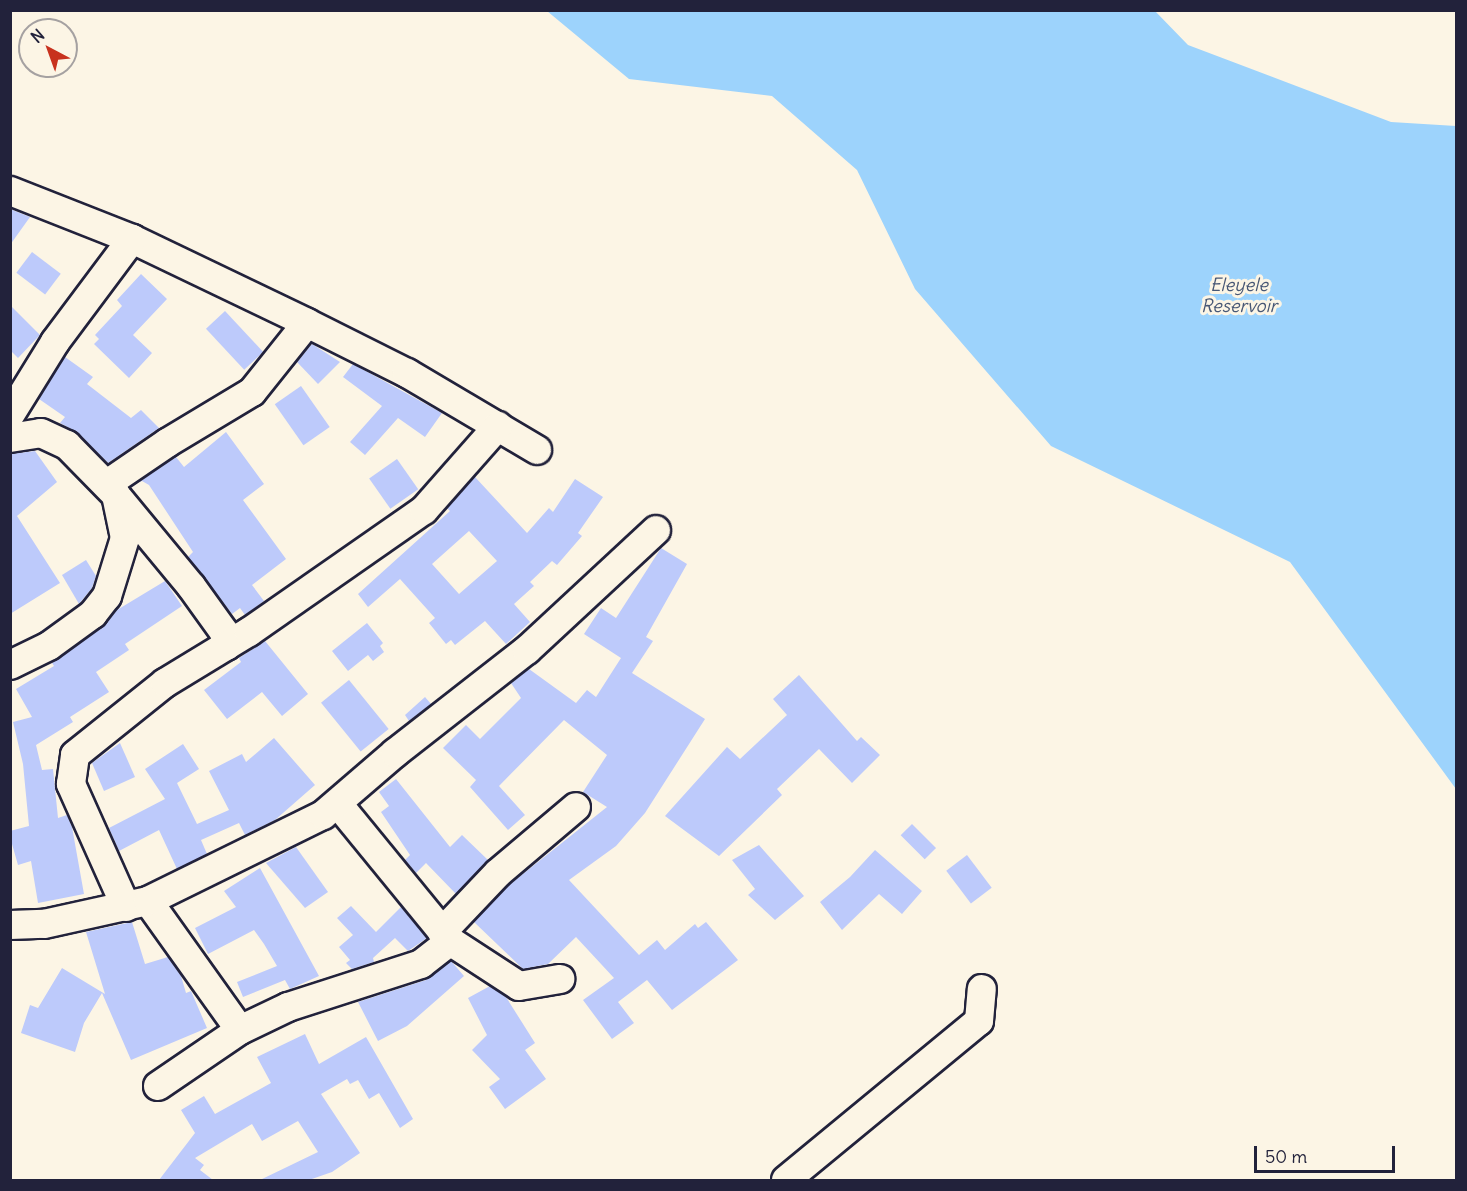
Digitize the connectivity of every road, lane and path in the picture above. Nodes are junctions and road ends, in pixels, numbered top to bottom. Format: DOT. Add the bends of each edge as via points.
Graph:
graph roads {
  1 [pos="10,191"];
  2 [pos="132,240"];
  3 [pos="307,323"];
  4 [pos="10,415"];
  5 [pos="498,426"];
  6 [pos="10,438"];
  7 [pos="537,450"];
  8 [pos="112,490"];
  9 [pos="656,530"];
  10 [pos="227,646"];
  11 [pos="10,666"];
  12 [pos="338,804"];
  13 [pos="576,807"];
  14 [pos="137,904"];
  15 [pos="10,925"];
  16 [pos="446,937"];
  17 [pos="560,979"];
  18 [pos="982,989"];
  19 [pos="240,1030"];
  20 [pos="158,1086"];
  21 [pos="786,1180"];
  1 -- 2 [label="street"];
  2 -- 3 [label="street"];
  2 -- 4 [label="street" via="55,342"];
  3 -- 5 [label="street" via="407,373"];
  3 -- 8 [label="street" via="252,392 167,443"];
  5 -- 7 [label="street"];
  5 -- 10 [label="street" via="424,510"];
  6 -- 8 [label="street" via="41,433 67,445"];
  8 -- 10 [label="street" via="191,586 224,632"];
  8 -- 11 [label="street" via="125,537 107,596 93,614 50,646"];
  9 -- 12 [label="street" via="527,650 395,753"];
  10 -- 14 [label="street" via="165,683 75,755 70,784"];
  12 -- 14 [label="street"];
  12 -- 16 [label="street"];
  13 -- 16 [label="street" via="498,873"];
  14 -- 15 [label="street" via="44,924"];
  14 -- 19 [label="street"];
  16 -- 17 [label="street" via="519,986"];
  16 -- 19 [label="street" via="422,964 288,1007"];
  18 -- 21 [label="street" via="979,1021"];
  19 -- 20 [label="street"];
}
